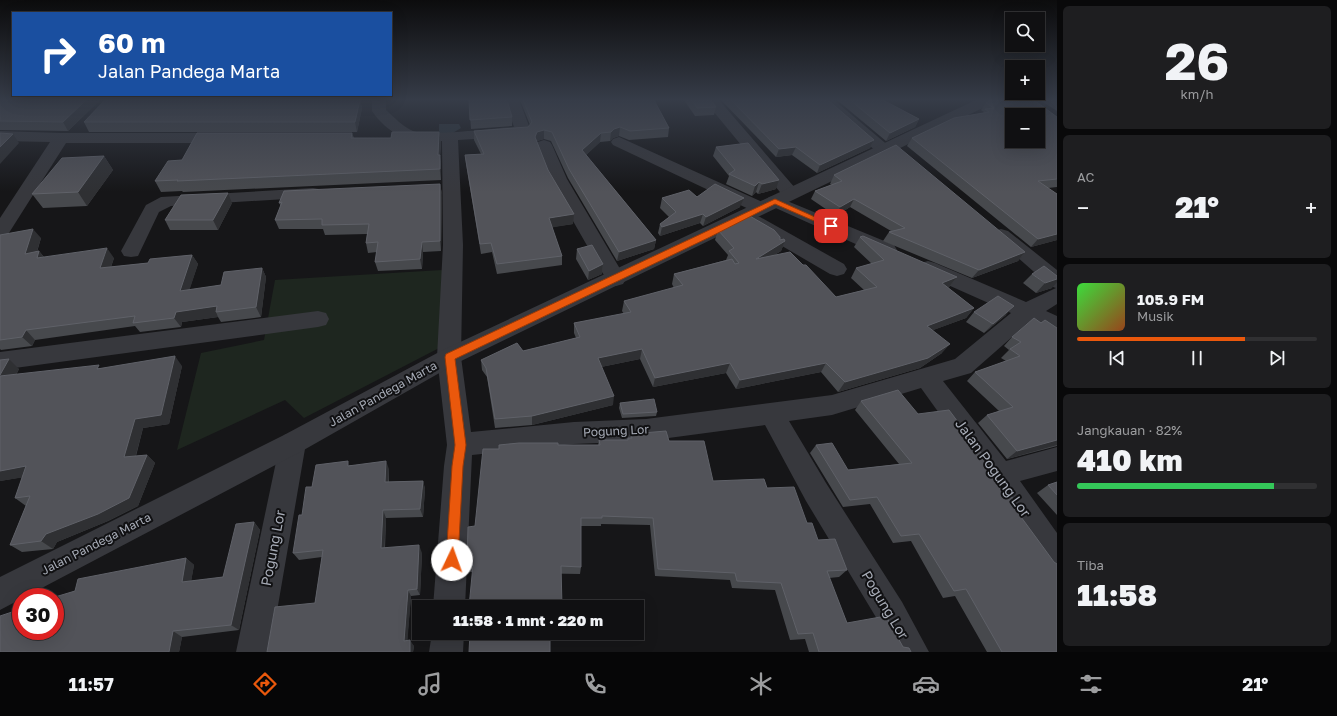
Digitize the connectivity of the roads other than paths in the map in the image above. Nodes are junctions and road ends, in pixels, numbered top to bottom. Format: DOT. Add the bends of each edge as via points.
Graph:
graph roads {
  1 [pos="78,130"];
  2 [pos="400,130"];
  3 [pos="523,130"];
  4 [pos="728,130"];
  5 [pos="868,130"];
  6 [pos="932,130"];
  7 [pos="0,136"];
  8 [pos="412,136"];
  9 [pos="450,136"];
  10 [pos="67,138"];
  11 [pos="239,138"];
  12 [pos="382,138"];
  13 [pos="619,142"];
  14 [pos="544,146"];
  15 [pos="896,150"];
  16 [pos="333,192"];
  17 [pos="768,205"];
  18 [pos="986,222"];
  19 [pos="3,223"];
  20 [pos="131,251"];
  21 [pos="837,269"];
  22 [pos="616,278"];
  23 [pos="1057,281"];
  24 [pos="1057,295"];
  25 [pos="1028,311"];
  26 [pos="318,319"];
  27 [pos="1057,325"];
  28 [pos="450,357"];
  29 [pos="0,361"];
  30 [pos="927,378"];
  31 [pos="772,414"];
  32 [pos="293,443"];
  33 [pos="460,445"];
  34 [pos="1057,459"];
  35 [pos="1000,475"];
  36 [pos="1057,559"];
  37 [pos="0,594"];
  38 [pos="449,600"];
  39 [pos="447,640"];
  40 [pos="253,652"];
  41 [pos="446,652"];
  42 [pos="912,652"];
  1 -- 10 [label="street"];
  2 -- 8 [label="street"];
  3 -- 9 [label="street"];
  4 -- 17 [label="street"];
  5 -- 15 [label="street"];
  6 -- 15 [label="street, Jalan Pandega Marta"];
  7 -- 10 [label="street"];
  8 -- 9 [label="street"];
  8 -- 12 [label="street"];
  9 -- 28 [label="street" via="444,187 453,245"];
  10 -- 11 [label="street"];
  10 -- 19 [label="street"];
  13 -- 17 [label="street"];
  14 -- 22 [label="street" via="558,179"];
  15 -- 17 [label="street, Jalan Pandega Marta"];
  16 -- 20 [label="street" via="167,201 152,209"];
  17 -- 21 [label="street"];
  17 -- 22 [label="street, Jalan Pandega Marta"];
  17 -- 25 [label="street" via="908,259"];
  18 -- 23 [label="street"];
  22 -- 28 [label="street, Jalan Pandega Marta"];
  24 -- 25 [label="street, Pogung Lor"];
  25 -- 27 [label="street"];
  25 -- 30 [label="street, Pogung Lor" via="963,366"];
  26 -- 29 [label="street"];
  28 -- 32 [label="street, Jalan Pandega Marta"];
  28 -- 33 [label="street"];
  30 -- 31 [label="street, Pogung Lor" via="832,406"];
  30 -- 35 [label="street, Jalan Pogung Lor"];
  31 -- 33 [label="street, Pogung Lor" via="646,430 574,433"];
  31 -- 42 [label="street, Pogung Lor"];
  32 -- 37 [label="street, Jalan Pandega Marta"];
  32 -- 40 [label="street, Pogung Lor"];
  33 -- 38 [label="street"];
  34 -- 35 [label="street"];
  35 -- 36 [label="street, Jalan Pogung Lor"];
  39 -- 41 [label="street"];
}
